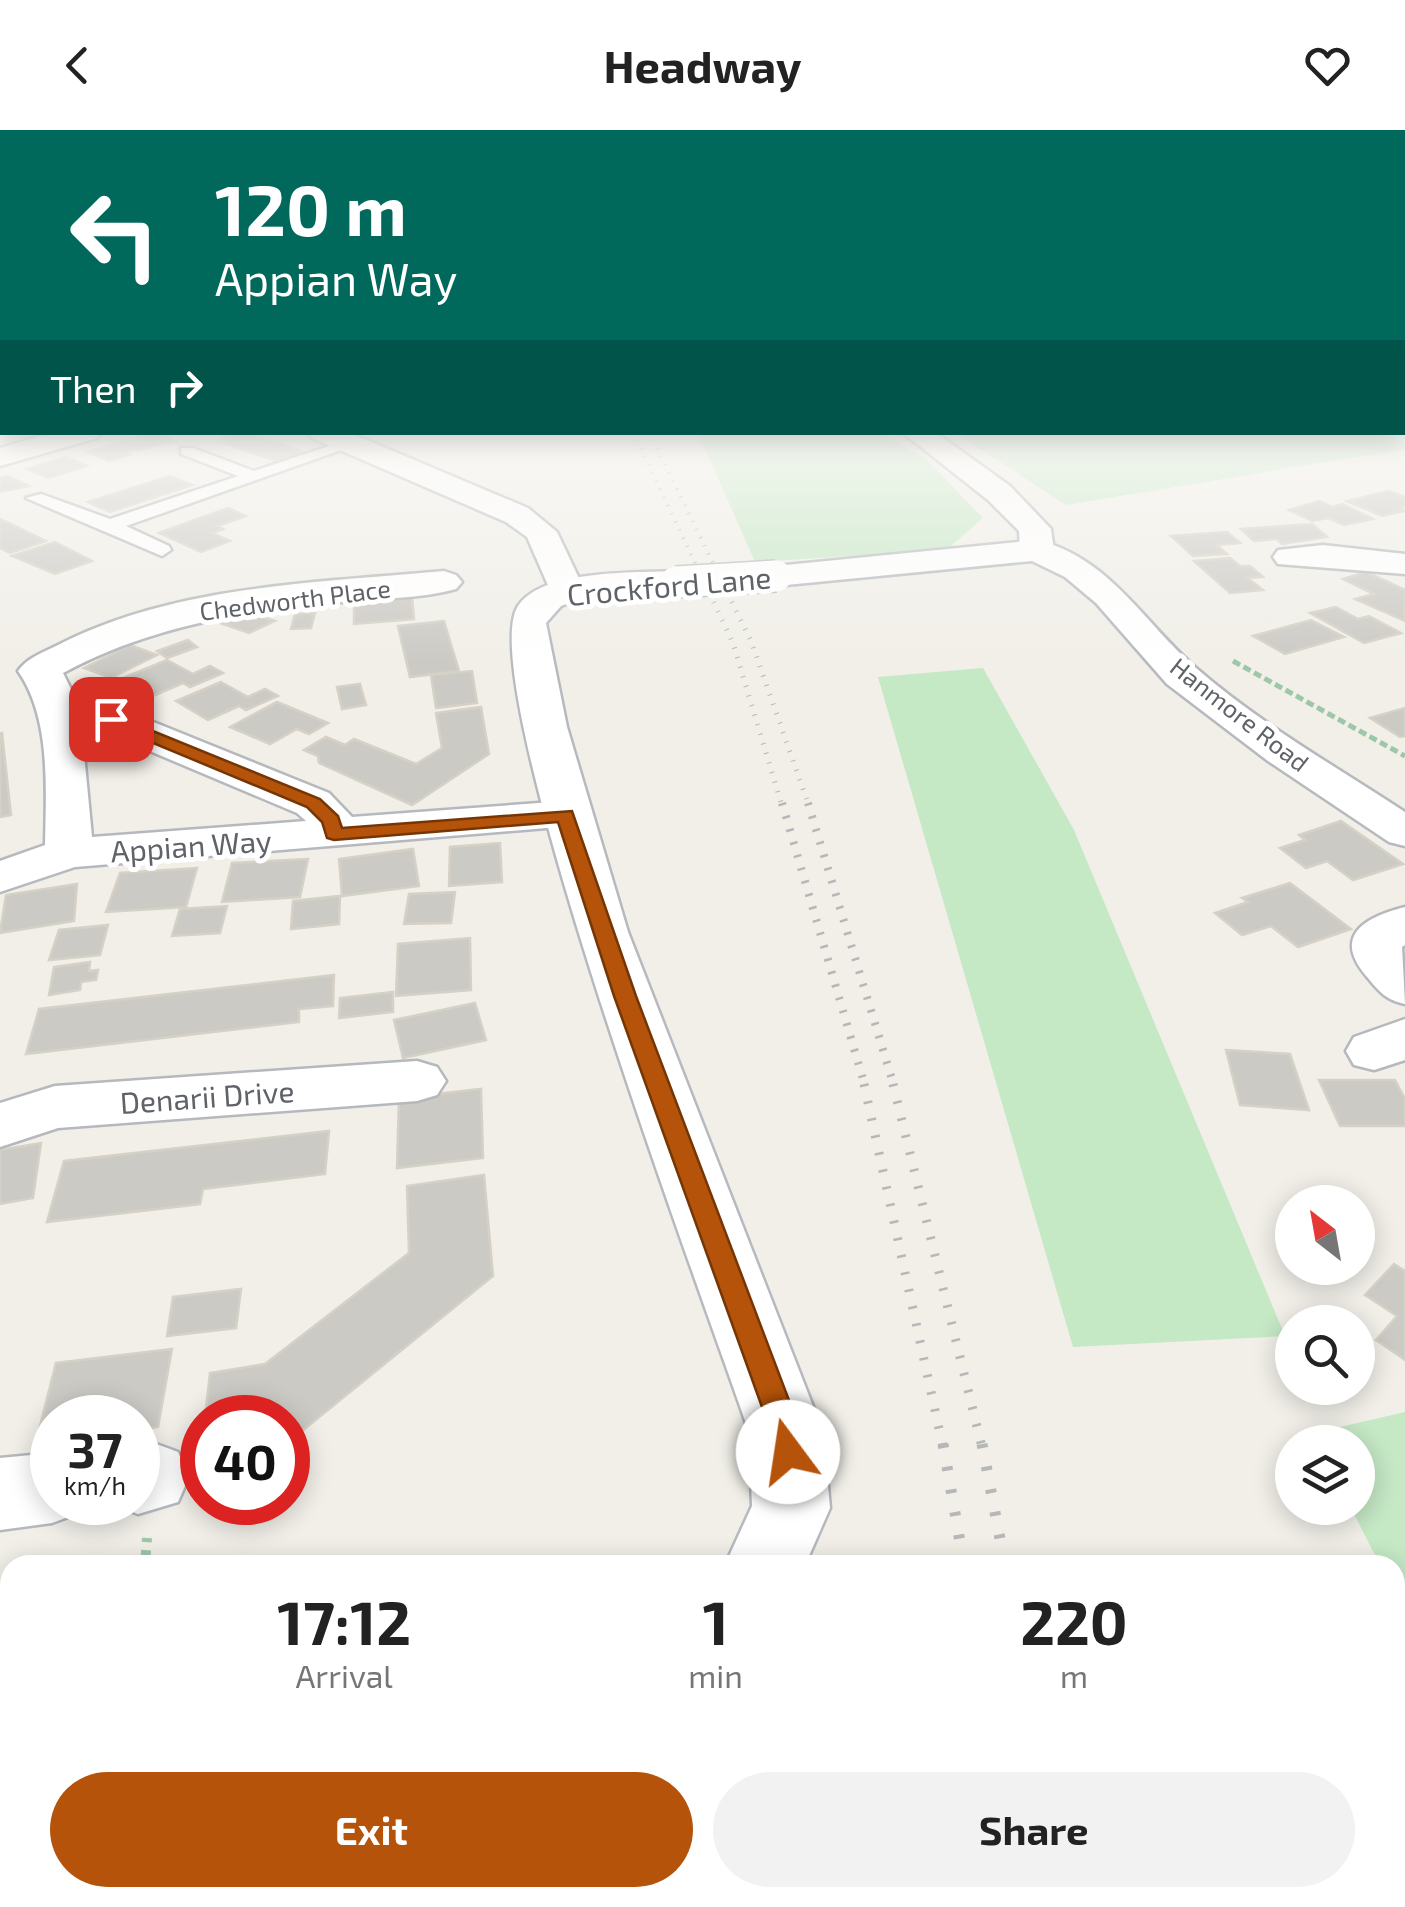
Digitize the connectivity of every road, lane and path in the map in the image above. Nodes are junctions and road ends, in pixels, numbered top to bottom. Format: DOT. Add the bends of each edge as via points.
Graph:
graph roads {
  1 [pos="191,497"];
  2 [pos="476,497"];
  3 [pos="1005,497"];
  4 [pos="35,498"];
  5 [pos="110,524"];
  6 [pos="162,550"];
  7 [pos="1037,550"];
  8 [pos="1290,557"];
  9 [pos="1405,564"];
  10 [pos="444,582"];
  11 [pos="567,591"];
  12 [pos="1266,681"];
  13 [pos="32,686"];
  14 [pos="1405,756"];
  15 [pos="566,815"];
  16 [pos="1405,832"];
  17 [pos="334,834"];
  18 [pos="68,853"];
  19 [pos="0,877"];
  20 [pos="1405,923"];
  21 [pos="1405,987"];
  22 [pos="417,1081"];
  23 [pos="0,1124"];
  24 [pos="30,1491"];
  25 [pos="0,1494"];
  26 [pos="769,1555"];
  1 -- 5 [label="lane"];
  2 -- 11 [label="street" via="541,532"];
  3 -- 7 [label="street" via="1035,529"];
  4 -- 5 [label="lane"];
  5 -- 6 [label="lane"];
  7 -- 11 [label="street, Crockford Lane, bridge"];
  7 -- 16 [label="street, Hanmore Road" via="1109,596 1182,676"];
  8 -- 9 [label="street" via="1371,547"];
  10 -- 13 [label="street, Chedworth Place" via="182,614 68,652"];
  11 -- 15 [label="street, Crockford Lane" via="542,599 526,623"];
  12 -- 14 [label="path"];
  13 -- 17 [label="street" via="313,803 331,820"];
  13 -- 18 [label="street"];
  15 -- 17 [label="street, Appian Way"];
  15 -- 26 [label="street, Crockford Lane" via="625,996 786,1432 792,1508"];
  17 -- 18 [label="street, Appian Way"];
  18 -- 19 [label="street, Appian Way"];
  20 -- 21 [label="street" via="1374,941 1377,956"];
  22 -- 23 [label="street, Denarii Drive" via="55,1107"];
  24 -- 25 [label="street"];
}
